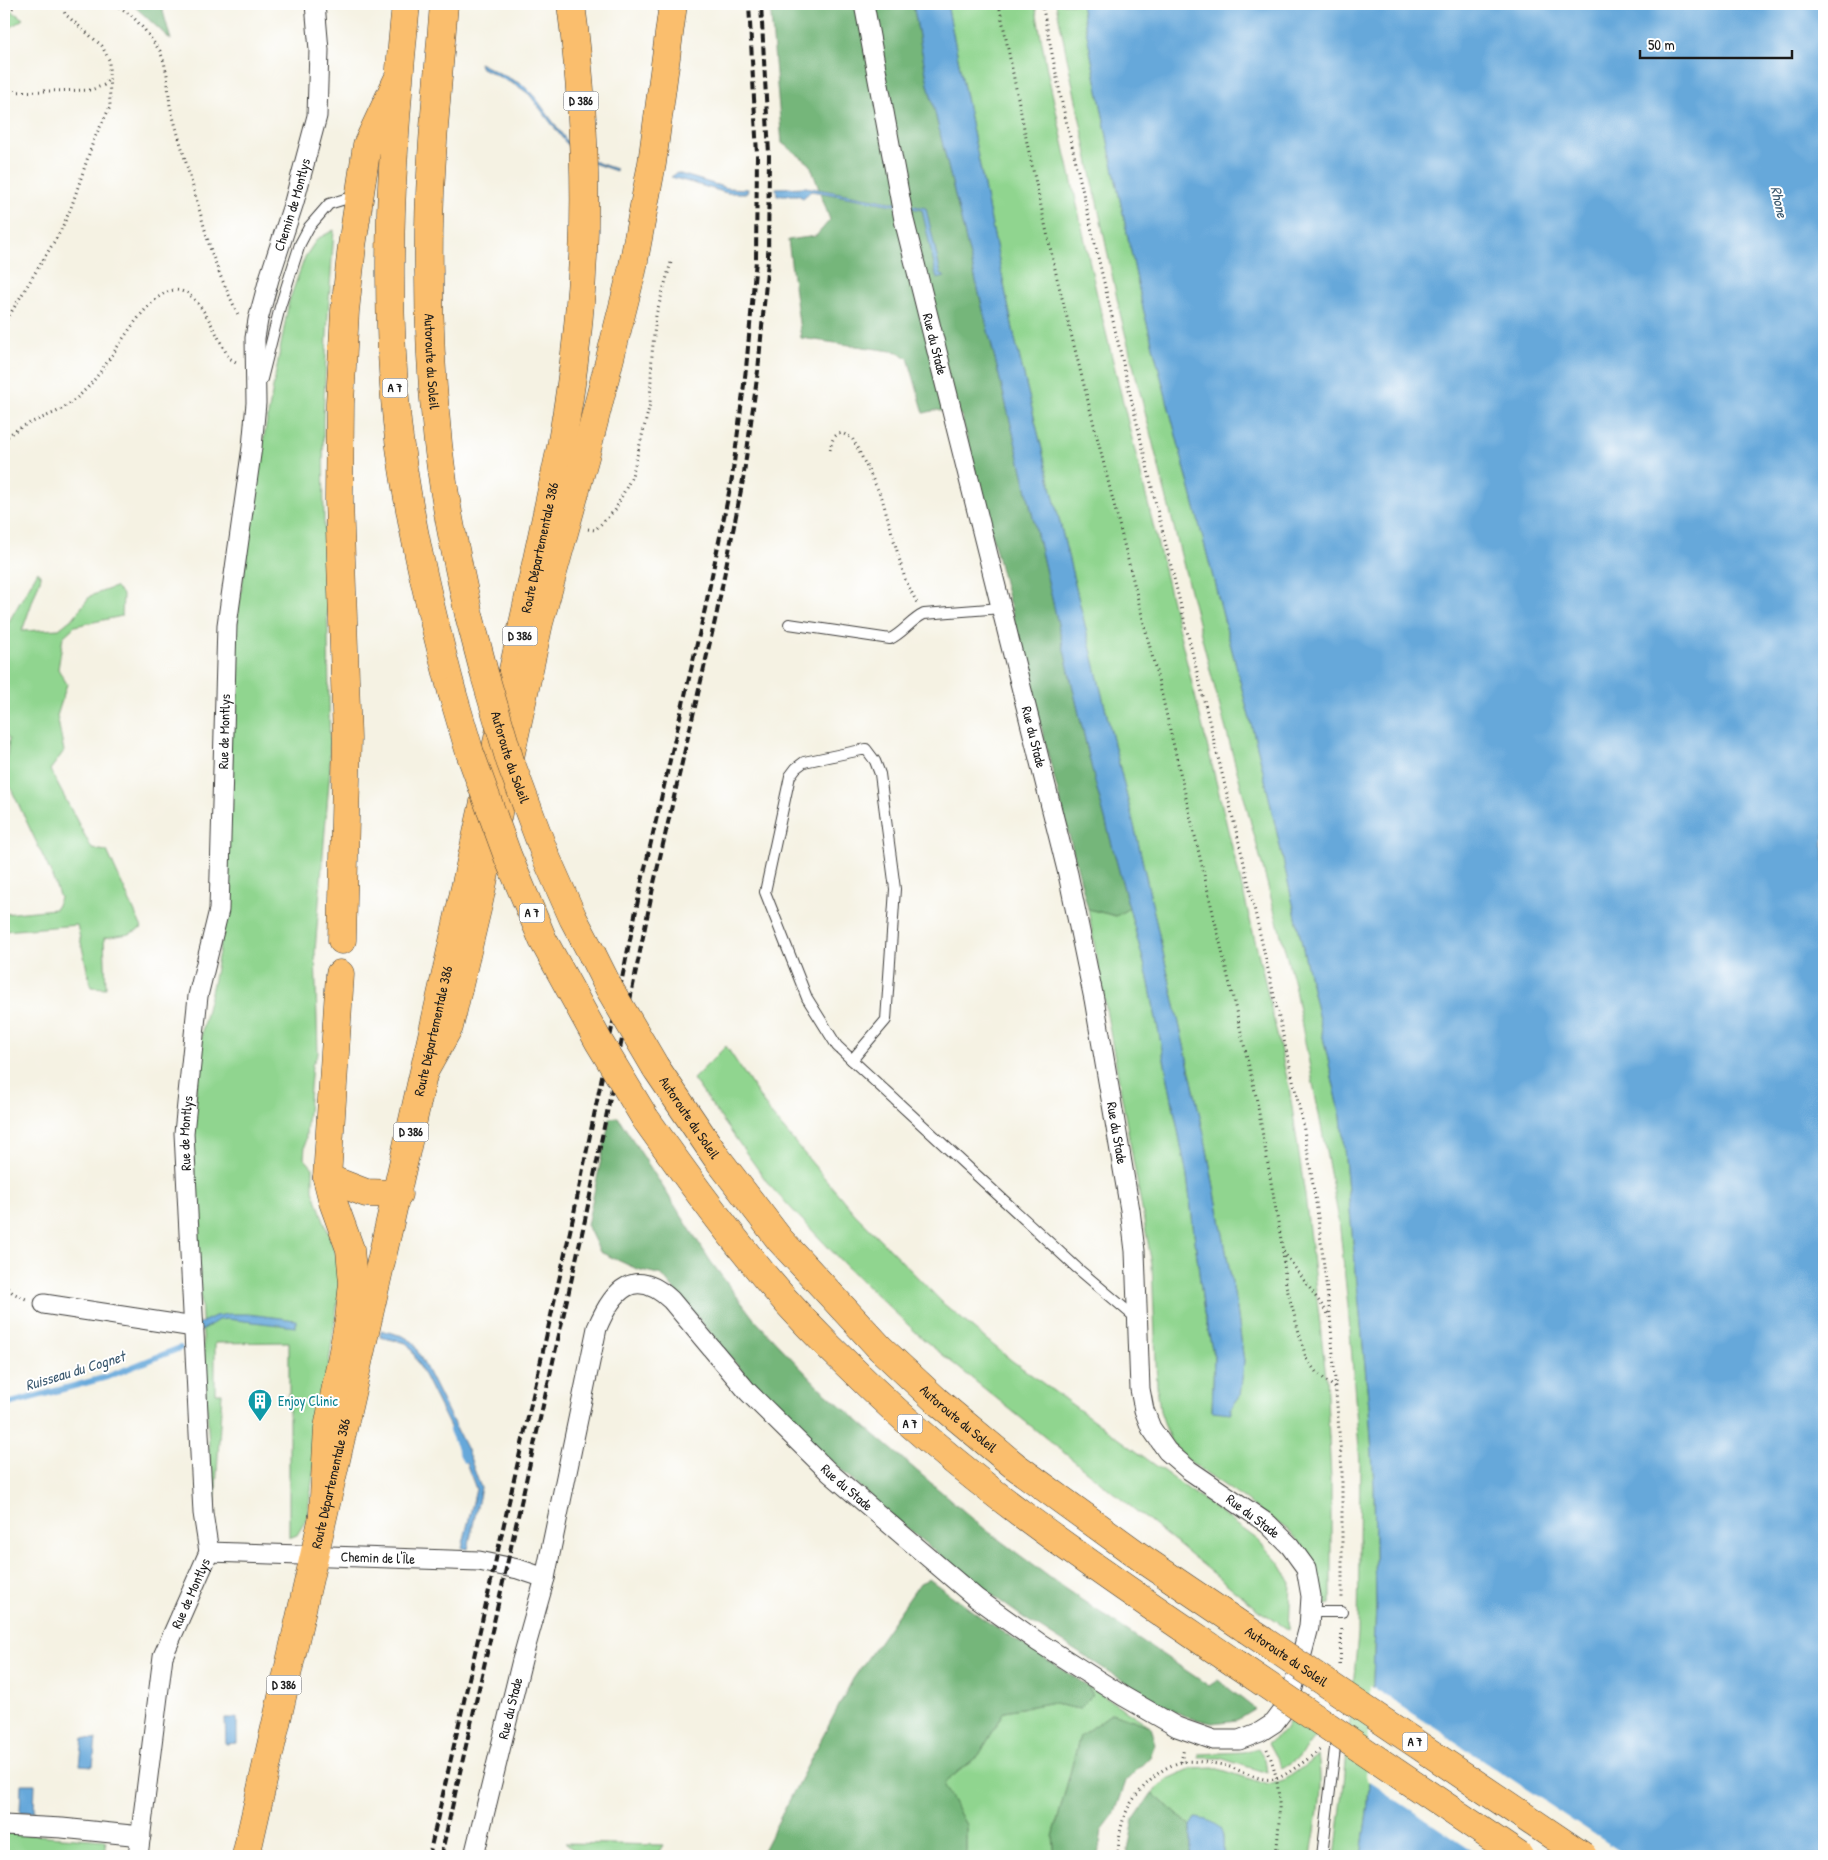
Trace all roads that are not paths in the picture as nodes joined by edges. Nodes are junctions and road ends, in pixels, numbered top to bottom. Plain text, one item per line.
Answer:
1 (315, 4) edge
2 (406, 4) edge
3 (444, 4) edge
4 (571, 4) edge
5 (673, 4) edge
6 (864, 4) edge
7 (398, 79) junction
8 (360, 199) junction
9 (256, 404) junction
10 (1002, 608) junction
11 (789, 624) dead end
12 (342, 940) dead end
13 (340, 974) dead end
14 (852, 1060) junction
15 (425, 1070) junction
16 (327, 1178) junction
17 (398, 1194) junction
18 (44, 1304) road end
19 (1138, 1320) junction
20 (194, 1326) junction
21 (323, 1514) junction
22 (209, 1552) junction
23 (314, 1556) junction
24 (545, 1578) junction
25 (1310, 1612) junction
26 (1342, 1612) road end
27 (1336, 1740) road end
28 (4, 1825) edge
29 (141, 1836) junction
30 (138, 1856) edge
31 (246, 1856) edge
32 (474, 1856) edge
33 (1322, 1856) edge
34 (1519, 1856) edge
35 (1583, 1856) edge

1 - 9 street, Chemin de Montlys
2 - 7 main road, A 7
3 - 35 main road, Autoroute du Soleil / A 7, bridge
4 - 15 main road, Route Départementale 386 / D 386
5 - 15 main road
6 - 10 street, Rue du Stade
7 - 8 main road
7 - 34 main road, A 7, bridge
8 - 9 lane
8 - 12 main road
9 - 20 street, Rue de Montlys
10 - 11 lane
10 - 19 street, Rue du Stade
13 - 16 main road
14 - 14 lane
14 - 19 lane
15 - 17 main road, Route Départementale 386 / D 386
16 - 17 main road
16 - 21 main road
17 - 21 main road, Route Départementale 386 / D 386
18 - 20 street
19 - 25 street, Rue du Stade
20 - 22 street, Rue de Montlys
21 - 23 main road, Route Départementale 386 / D 386
22 - 23 street, Chemin de l'Île
22 - 29 street, Rue de Montlys
23 - 24 street, Chemin de l'Île
23 - 31 main road, Route Départementale 386 / D 386
24 - 25 street, Rue du Stade
24 - 32 street, Rue du Stade
25 - 26 lane
27 - 33 lane
28 - 29 street
29 - 30 street, Rue de Montlys

